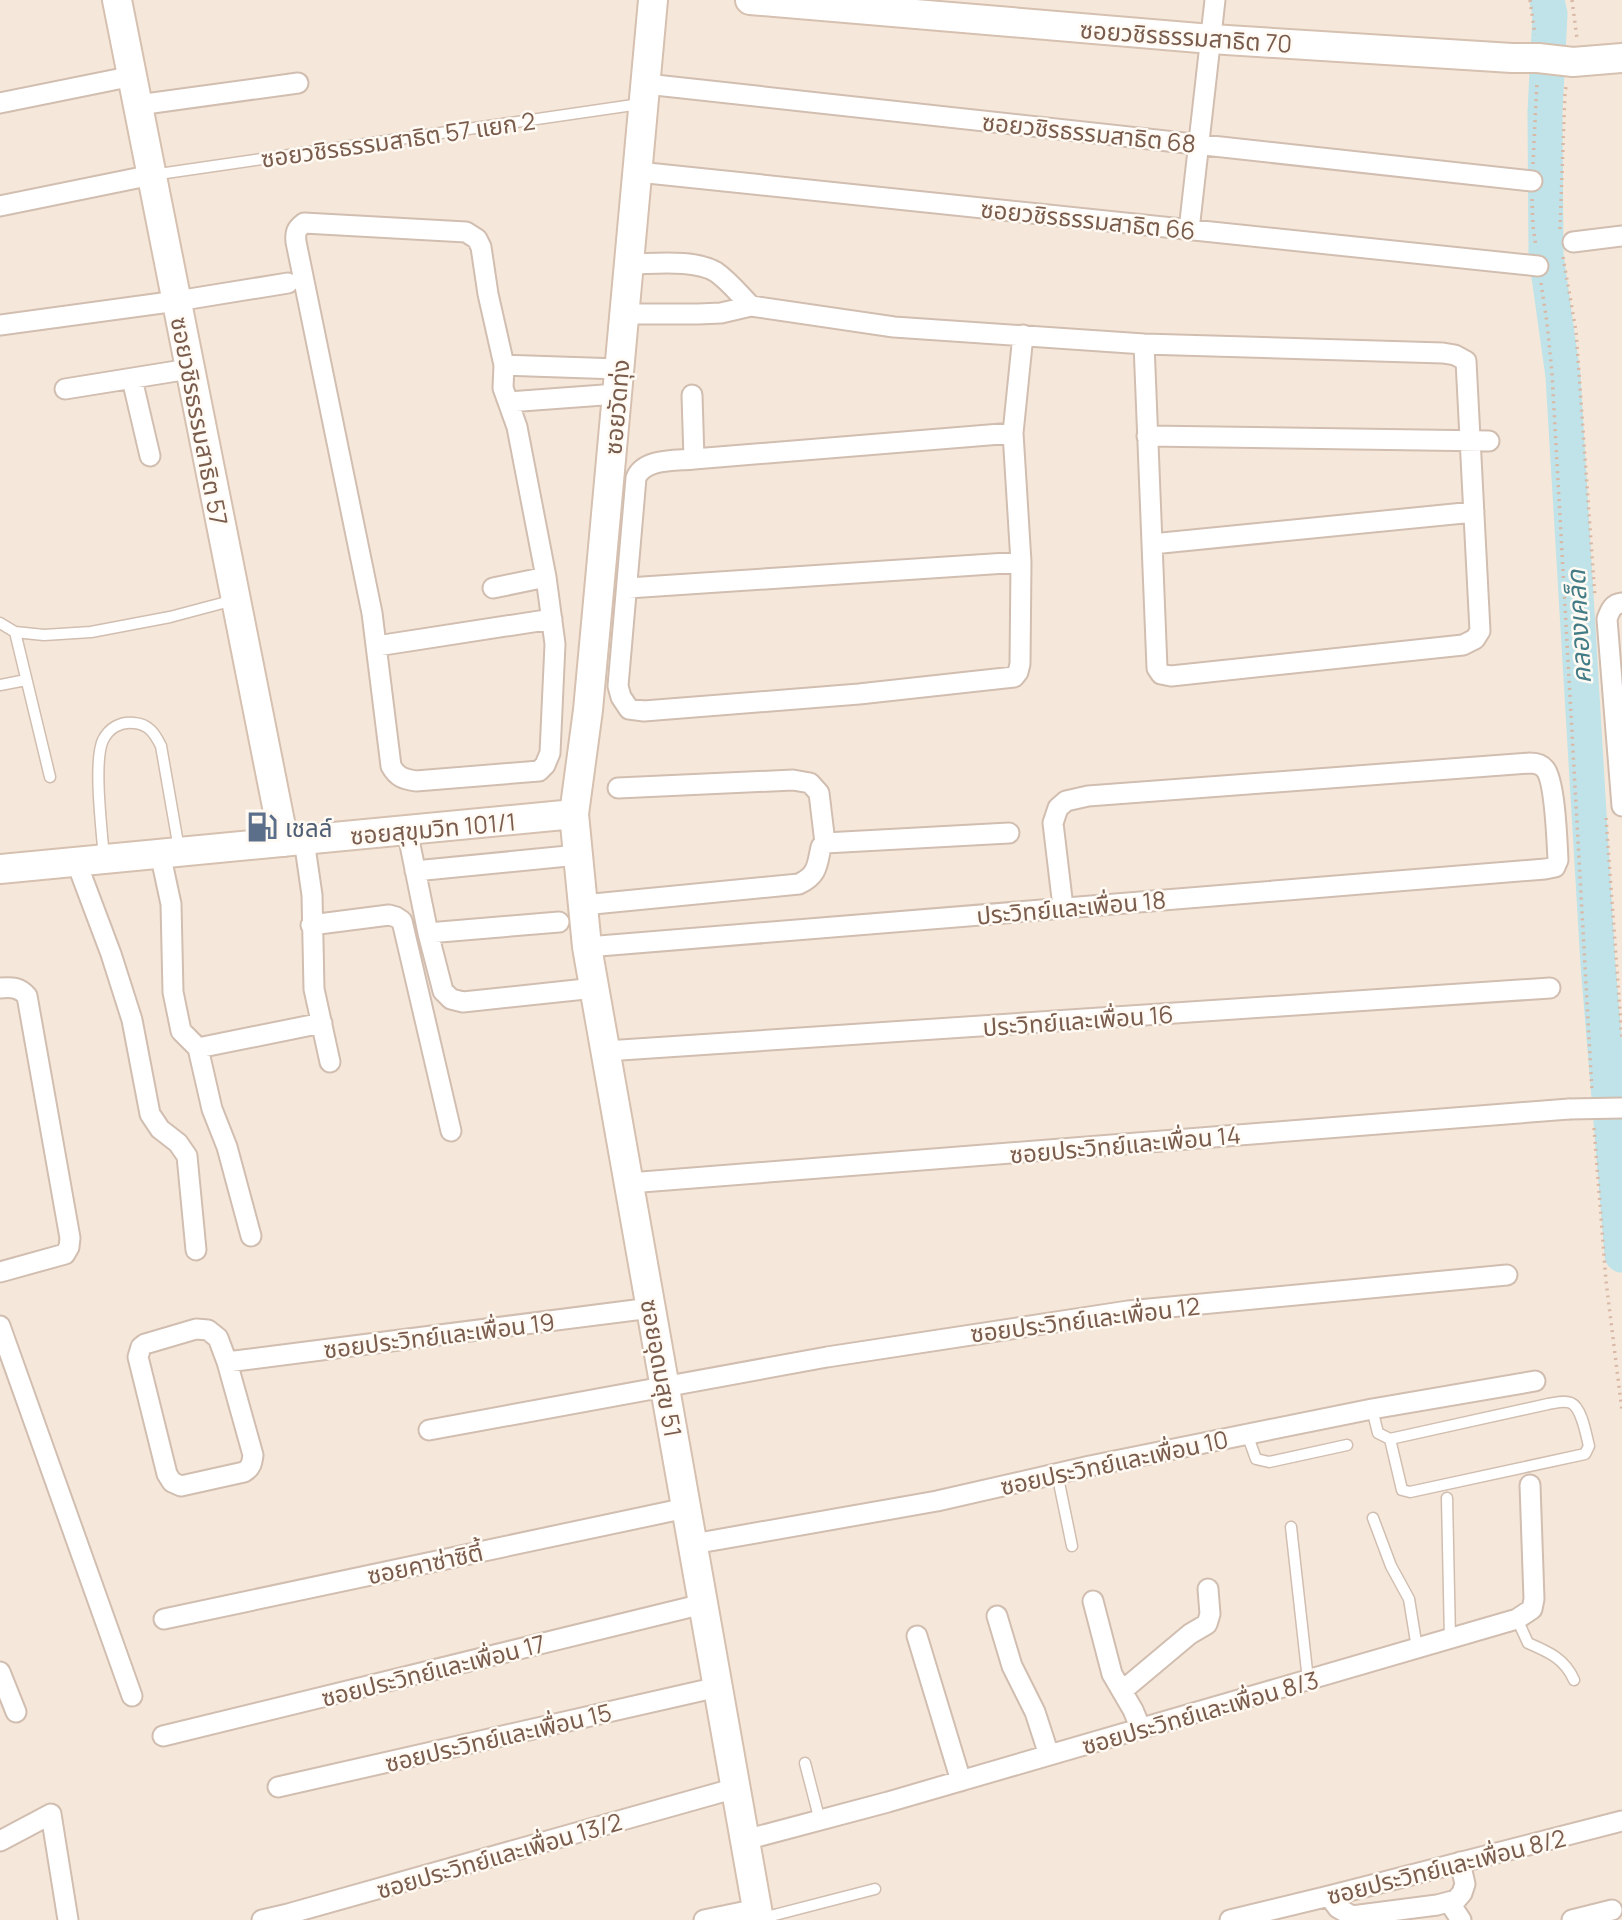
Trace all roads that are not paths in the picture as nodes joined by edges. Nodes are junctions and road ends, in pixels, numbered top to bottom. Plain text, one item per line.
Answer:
1 (117, 0) edge
2 (653, 0) edge
3 (750, 0) edge
4 (1215, 0) edge
5 (1211, 39) junction
6 (1622, 58) edge
7 (133, 76) junction
8 (298, 83) dead end
9 (645, 93) junction
10 (0, 103) edge
11 (138, 105) junction
12 (1199, 144) junction
13 (638, 172) junction
14 (152, 175) junction
15 (1532, 181) road end
16 (0, 206) edge
17 (1189, 230) junction
18 (1622, 236) edge
19 (1565, 241) road end
20 (629, 264) junction
21 (1538, 266) road end
22 (288, 283) dead end
23 (177, 301) junction
24 (751, 306) junction
25 (625, 314) junction
26 (0, 325) edge
27 (1023, 335) junction
28 (1144, 344) junction
29 (504, 365) junction
30 (189, 369) junction
31 (132, 379) junction
32 (618, 382) junction
33 (65, 389) dead end
34 (692, 395) dead end
35 (508, 402) junction
36 (1013, 433) junction
37 (1147, 436) junction
38 (1479, 441) junction
39 (150, 456) dead end
40 (694, 459) junction
41 (1474, 512) junction
42 (1152, 544) junction
43 (1021, 562) junction
44 (546, 577) junction
45 (493, 588) dead end
46 (628, 588) junction
47 (236, 600) junction
48 (1622, 603) edge
49 (552, 619) junction
50 (0, 623) edge
51 (15, 632) junction
52 (377, 646) junction
53 (26, 680) junction
54 (0, 685) edge
55 (50, 777) dead end
56 (618, 788) dead end
57 (1614, 807) edge
58 (574, 814) junction
59 (407, 830) junction
60 (1009, 833) dead end
61 (294, 841) junction
62 (825, 844) junction
63 (170, 852) junction
64 (578, 855) junction
65 (104, 859) junction
66 (76, 862) junction
67 (0, 869) edge
68 (415, 871) junction
69 (583, 905) junction
70 (1063, 908) junction
71 (559, 922) dead end
72 (312, 925) junction
73 (428, 933) junction
74 (587, 947) junction
75 (0, 988) edge
76 (595, 988) junction
77 (1550, 988) dead end
78 (322, 1023) junction
79 (198, 1048) junction
80 (606, 1051) junction
81 (330, 1062) dead end
82 (1622, 1108) edge
83 (451, 1131) dead end
84 (629, 1183) junction
85 (251, 1236) dead end
86 (196, 1250) dead end
87 (0, 1272) edge
88 (1507, 1275) dead end
89 (651, 1308) junction
90 (0, 1326) edge
91 (227, 1362) junction
92 (1535, 1381) dead end
93 (665, 1388) junction
94 (1372, 1409) junction
95 (429, 1430) dead end
96 (1247, 1434) junction
97 (1390, 1439) junction
98 (1348, 1445) dead end
99 (1057, 1473) junction
100 (1530, 1485) dead end
101 (1447, 1498) dead end
102 (686, 1508) junction
103 (1373, 1518) dead end
104 (1291, 1527) dead end
105 (693, 1544) junction
106 (1072, 1546) dead end
107 (1208, 1589) dead end
108 (1093, 1601) dead end
109 (703, 1604) junction
110 (997, 1616) dead end
111 (164, 1619) dead end
112 (1517, 1619) junction
113 (917, 1636) dead end
114 (1451, 1639) junction
115 (1417, 1648) junction
116 (0, 1672) edge
117 (1308, 1680) junction
118 (1574, 1680) dead end
119 (718, 1687) junction
120 (1122, 1691) junction
121 (132, 1696) dead end
122 (16, 1712) dead end
123 (1141, 1729) junction
124 (163, 1736) dead end
125 (1049, 1755) junction
126 (804, 1763) dead end
127 (961, 1781) junction
128 (278, 1787) dead end
129 (736, 1788) junction
130 (820, 1821) junction
131 (1622, 1821) edge
132 (745, 1840) junction
133 (0, 1841) edge
134 (1460, 1862) junction
135 (875, 1889) dead end
136 (1329, 1896) junction
137 (1449, 1902) junction
138 (1612, 1910) dead end
139 (758, 1916) edge
140 (68, 1920) edge
141 (262, 1920) edge
142 (704, 1920) edge
143 (1230, 1920) edge
144 (1461, 1920) edge
145 (1573, 1920) edge

1 - 7 street, ซอยวชิรธรรมสาธิต 57
2 - 9 street, ซอยวัดทุ่ง
3 - 5 street, ซอยวชิรธรรมสาธิต 70
4 - 5 street
5 - 6 street, ซอยวชิรธรรมสาธิต 70
5 - 12 street
7 - 10 street
7 - 11 street, ซอยวชิรธรรมสาธิต 57
8 - 11 street
9 - 12 street, ซอยวชิรธรรมสาธิต 68
9 - 13 street, ซอยวัดทุ่ง
9 - 14 lane, ซอยวชิรธรรมสาธิต 57 แยก 2
11 - 14 street, ซอยวชิรธรรมสาธิต 57
12 - 15 street, ซอยวชิรธรรมสาธิต 68
12 - 17 street
13 - 17 street, ซอยวชิรธรรมสาธิต 66
13 - 20 street, ซอยวัดทุ่ง
14 - 16 street
14 - 23 street, ซอยวชิรธรรมสาธิต 57
17 - 21 street, ซอยวชิรธรรมสาธิต 66
18 - 19 street
20 - 24 street
20 - 25 street, ซอยวัดทุ่ง
22 - 23 street
23 - 26 street
23 - 30 street, ซอยวชิรธรรมสาธิต 57
24 - 25 street
24 - 27 street
25 - 32 street, ซอยวัดทุ่ง
27 - 28 street
27 - 36 street
28 - 37 street
28 - 38 street
29 - 32 street
29 - 35 street
29 - 52 street
30 - 31 street
30 - 47 street, ซอยวชิรธรรมสาธิต 57
31 - 33 street
31 - 39 street
32 - 35 street
32 - 58 street, ซอยวัดทุ่ง
34 - 40 street
35 - 44 street
36 - 40 street
36 - 43 street
37 - 38 street
37 - 42 street
38 - 41 street
40 - 46 street
41 - 42 street
41 - 42 street
43 - 46 street
43 - 46 street
44 - 45 street
44 - 49 street
47 - 51 lane
47 - 61 street, ซอยวชิรธรรมสาธิต 57
48 - 57 street
49 - 52 street
49 - 52 street
50 - 51 lane
51 - 53 lane
53 - 54 lane
53 - 55 lane
56 - 62 street
58 - 59 street, ซอยสุขุมวิท 101/1
58 - 64 street, ซอยอุดมสุข 51
59 - 61 street, ซอยสุขุมวิท 101/1
59 - 68 street
60 - 62 street
61 - 63 street, ซอยสุขุมวิท 101/1
61 - 72 street
62 - 69 street
63 - 65 street, ซอยสุขุมวิท 101/1
63 - 65 lane
63 - 79 street
64 - 68 street
64 - 69 street, ซอยอุดมสุข 51
65 - 66 street, ซอยสุขุมวิท 101/1
66 - 67 street, ซอยสุขุมวิท 101/1
66 - 86 street
68 - 73 street
69 - 74 street, ซอยอุดมสุข 51
70 - 70 street, ประวิทย์และเพื่อน 18
70 - 74 street, ประวิทย์และเพื่อน 18
71 - 73 street
72 - 78 street
72 - 83 street
73 - 76 street
74 - 76 street, ซอยอุดมสุข 51
75 - 87 street
76 - 80 street, ซอยอุดมสุข 51
77 - 80 street, ประวิทย์และเพื่อน 16
78 - 79 street
78 - 81 street
79 - 85 street
80 - 84 street, ซอยอุดมสุข 51
82 - 84 street, ซอยประวิทย์และเพื่อน 14, bridge
84 - 89 street, ซอยอุดมสุข 51
88 - 93 street, ซอยประวิทย์และเพื่อน 12
89 - 91 street, ซอยประวิทย์และเพื่อน 19
89 - 93 street, ซอยอุดมสุข 51
90 - 121 street
91 - 91 street
92 - 94 street, ซอยประวิทย์และเพื่อน 10
93 - 95 street, ซอยประวิทย์และเพื่อน 12
93 - 102 street, ซอยอุดมสุข 51
94 - 96 street, ซอยประวิทย์และเพื่อน 10
94 - 97 lane
96 - 98 lane
96 - 99 street, ซอยประวิทย์และเพื่อน 10
97 - 97 lane
99 - 105 street, ซอยประวิทย์และเพื่อน 10
99 - 106 lane
100 - 112 street
101 - 114 lane
102 - 105 street, ซอยอุดมสุข 51
102 - 111 street, ซอยคาซ่าซิตี้
103 - 115 lane
104 - 117 lane
105 - 109 street, ซอยอุดมสุข 51
107 - 120 street
108 - 120 street
109 - 119 street, ซอยอุดมสุข 51
109 - 124 street, ซอยประวิทย์และเพื่อน 17
110 - 125 street
112 - 114 street, ซอยประวิทย์และเพื่อน 8/3
112 - 118 lane
113 - 127 street
114 - 115 street, ซอยประวิทย์และเพื่อน 8/3
115 - 117 street, ซอยประวิทย์และเพื่อน 8/3
116 - 122 street
117 - 123 street, ซอยประวิทย์และเพื่อน 8/3
119 - 128 street, ซอยประวิทย์และเพื่อน 15
119 - 129 street, ซอยอุดมสุข 51
120 - 123 street
123 - 125 street, ซอยประวิทย์และเพื่อน 8/3
125 - 127 street, ซอยประวิทย์และเพื่อน 8/3
126 - 130 lane
127 - 130 street, ซอยประวิทย์และเพื่อน 8/3
129 - 132 street, ซอยอุดมสุข 51
129 - 141 street, ซอยประวิทย์และเพื่อน 13/2
130 - 132 street, ซอยประวิทย์และเพื่อน 8/3
131 - 134 street, ซอยประวิทย์และเพื่อน 8/2
132 - 139 street, ซอยอุดมสุข 51
133 - 140 street
134 - 136 street, ซอยประวิทย์และเพื่อน 8/2
134 - 137 street
135 - 139 lane
136 - 137 street
136 - 143 street, ซอยประวิทย์และเพื่อน 8/2
137 - 144 street
138 - 145 street
139 - 142 street

